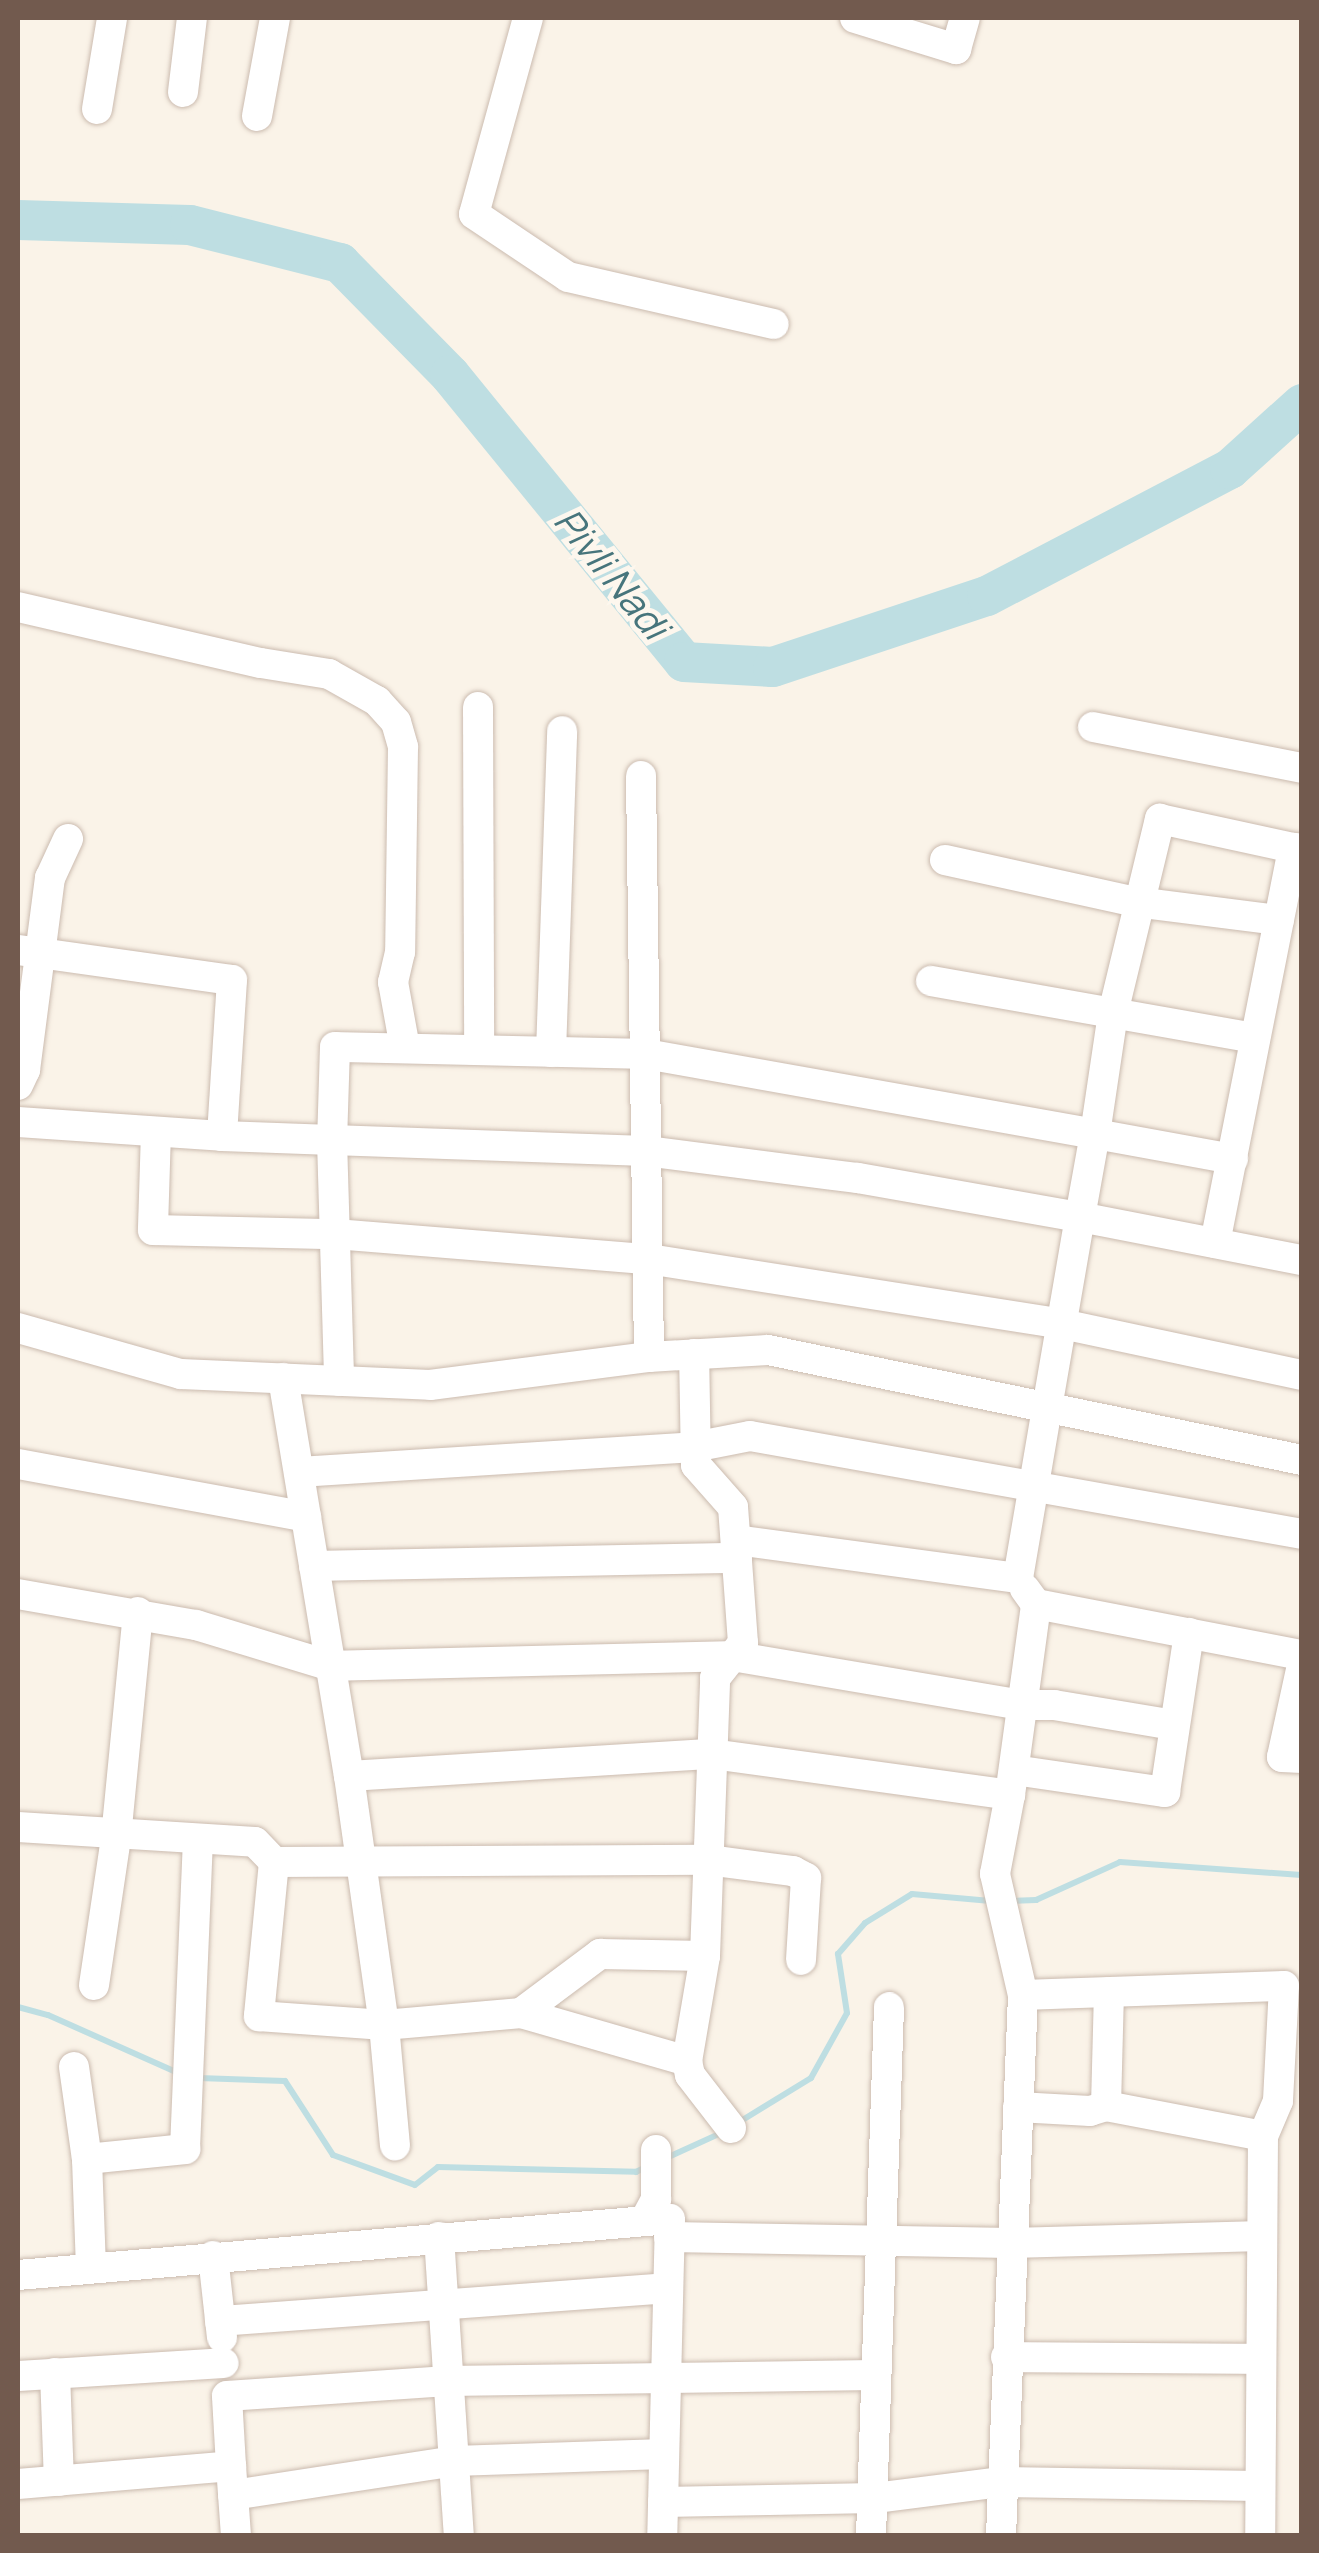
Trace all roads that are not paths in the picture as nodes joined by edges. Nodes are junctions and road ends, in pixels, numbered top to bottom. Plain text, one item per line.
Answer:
1 (112, 18) edge
2 (192, 18) edge
3 (275, 18) edge
4 (528, 18) edge
5 (965, 18) edge
6 (875, 20) edge
7 (184, 92) dead end
8 (96, 108) dead end
9 (257, 116) dead end
10 (774, 324) dead end
11 (18, 607) edge
12 (478, 707) dead end
13 (1093, 727) dead end
14 (562, 731) dead end
15 (1302, 768) edge
16 (641, 776) dead end
17 (68, 839) dead end
18 (1297, 849) edge
19 (945, 860) dead end
20 (1136, 902) junction
21 (1279, 920) junction
22 (27, 951) edge
23 (931, 981) dead end
24 (1113, 1013) junction
25 (23, 1026) edge
26 (1256, 1038) junction
27 (406, 1048) junction
28 (479, 1050) junction
29 (550, 1052) junction
30 (645, 1054) junction
31 (18, 1084) edge
32 (18, 1122) edge
33 (156, 1132) junction
34 (1095, 1134) junction
35 (222, 1136) junction
36 (332, 1140) junction
37 (646, 1151) junction
38 (1233, 1159) junction
39 (1080, 1218) junction
40 (335, 1234) junction
41 (1216, 1243) junction
42 (648, 1259) junction
43 (1302, 1260) edge
44 (1062, 1324) junction
45 (18, 1328) edge
46 (694, 1354) junction
47 (649, 1356) junction
48 (1302, 1375) edge
49 (283, 1378) junction
50 (338, 1381) junction
51 (1047, 1408) junction
52 (694, 1447) junction
53 (1302, 1460) edge
54 (18, 1464) edge
55 (299, 1472) junction
56 (1034, 1485) junction
57 (306, 1517) junction
58 (1302, 1534) edge
59 (736, 1549) junction
60 (314, 1566) junction
61 (1018, 1578) junction
62 (18, 1594) edge
63 (1036, 1604) junction
64 (138, 1612) junction
65 (1189, 1633) junction
66 (1302, 1655) edge
67 (732, 1656) junction
68 (1302, 1665) edge
69 (331, 1666) junction
70 (1021, 1705) junction
71 (1174, 1726) junction
72 (712, 1754) junction
73 (1302, 1758) edge
74 (349, 1776) junction
75 (1012, 1782) junction
76 (18, 1827) edge
77 (116, 1836) junction
78 (198, 1840) junction
79 (708, 1860) junction
80 (274, 1862) junction
81 (360, 1862) junction
82 (704, 1956) junction
83 (800, 1960) dead end
84 (94, 1986) dead end
85 (1110, 1992) junction
86 (1022, 1995) junction
87 (889, 2007) dead end
88 (520, 2013) junction
89 (384, 2025) junction
90 (687, 2061) junction
91 (74, 2067) dead end
92 (1106, 2106) junction
93 (1018, 2108) junction
94 (731, 2128) dead end
95 (1263, 2136) junction
96 (395, 2145) dead end
97 (656, 2150) dead end
98 (87, 2159) junction
99 (657, 2229) junction
100 (439, 2236) junction
101 (1262, 2236) junction
102 (880, 2241) junction
103 (1012, 2244) junction
104 (213, 2256) junction
105 (91, 2268) junction
106 (18, 2275) edge
107 (668, 2288) junction
108 (442, 2305) junction
109 (220, 2321) junction
110 (1006, 2357) junction
111 (1261, 2358) junction
112 (224, 2362) junction
113 (55, 2373) junction
114 (874, 2375) junction
115 (18, 2376) edge
116 (666, 2380) junction
117 (447, 2381) junction
118 (228, 2396) junction
119 (664, 2454) junction
120 (454, 2461) junction
121 (232, 2480) junction
122 (59, 2481) junction
123 (1002, 2482) junction
124 (18, 2484) edge
125 (1260, 2486) junction
126 (874, 2498) junction
127 (663, 2502) junction
128 (236, 2536) edge
129 (459, 2536) edge
130 (662, 2536) edge
131 (871, 2536) edge
132 (1002, 2536) edge
133 (1260, 2536) edge

1 - 8 street
2 - 7 street
3 - 9 street
4 - 10 street
5 - 6 street
11 - 27 street
12 - 28 street
13 - 15 street
14 - 29 street
16 - 30 street
17 - 22 street
18 - 20 street
18 - 21 street
19 - 20 street
20 - 21 street
20 - 24 street
21 - 26 street
22 - 25 street
22 - 35 street
23 - 24 street
24 - 26 street
24 - 34 street
25 - 31 street
26 - 38 street
27 - 28 street
27 - 36 street
28 - 29 street
29 - 30 street
30 - 34 street
30 - 37 street
32 - 33 street
33 - 35 street
33 - 40 street
34 - 38 street
34 - 39 street
35 - 36 street
36 - 37 street
36 - 40 street
37 - 39 street
37 - 42 street
38 - 41 street
39 - 41 street
39 - 44 street
40 - 42 street
40 - 50 street
41 - 43 street
42 - 44 street
42 - 47 street
44 - 48 street
44 - 51 street
45 - 49 street
46 - 47 street
46 - 51 street
46 - 52 street
47 - 50 street
49 - 50 street
49 - 55 street
51 - 53 street
51 - 56 street
52 - 55 street
52 - 56 street
52 - 59 street
54 - 57 street
55 - 57 street
56 - 58 street
56 - 61 street
57 - 60 street
59 - 60 street
59 - 61 street
59 - 67 street
60 - 69 street
61 - 63 street
62 - 64 street
63 - 65 street
63 - 70 street
64 - 69 street
64 - 77 street
65 - 66 street
65 - 71 street
67 - 69 street
67 - 70 street
67 - 72 street
68 - 73 street
69 - 74 street
70 - 71 street
70 - 75 street
71 - 75 street
72 - 74 street
72 - 75 street
72 - 79 street
74 - 81 street
75 - 86 street
76 - 77 street
77 - 78 street
77 - 84 street
78 - 80 street
78 - 98 street
79 - 81 street
79 - 82 street
79 - 83 street
80 - 81 street
80 - 89 street
81 - 89 street
82 - 88 street
82 - 90 street
85 - 86 street
85 - 92 street
85 - 95 street
86 - 93 street
87 - 102 street
88 - 89 street
88 - 90 street
89 - 96 street
90 - 94 street
91 - 98 street
92 - 93 street
92 - 95 street
93 - 103 street
95 - 101 street
97 - 99 street
98 - 105 street
99 - 100 street
99 - 102 street
99 - 107 street
100 - 104 street
100 - 108 street
101 - 103 street
101 - 111 street
102 - 103 street
102 - 114 street
103 - 110 street
104 - 105 street
104 - 109 street
105 - 106 street
107 - 108 street
107 - 116 street
108 - 109 street
108 - 117 street
109 - 112 street
110 - 111 street
110 - 123 street
111 - 125 street
112 - 113 street
112 - 118 street
113 - 115 street
113 - 122 street
114 - 116 street
114 - 126 street
116 - 117 street
116 - 119 street
117 - 118 street
117 - 120 street
118 - 121 street
119 - 120 street
119 - 127 street
120 - 121 street
120 - 129 street
121 - 122 street
121 - 128 street
122 - 124 street
123 - 125 street
123 - 126 street
123 - 132 street
125 - 133 street
126 - 127 street
126 - 131 street
127 - 130 street

